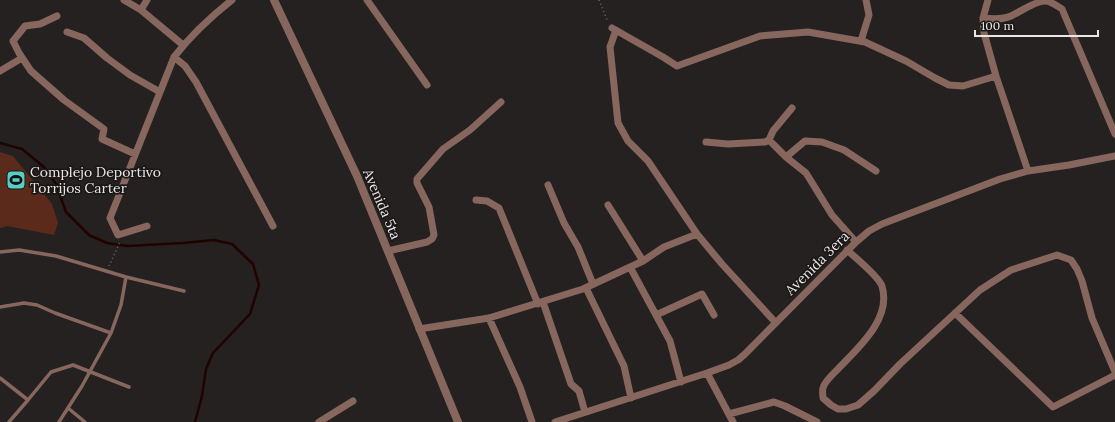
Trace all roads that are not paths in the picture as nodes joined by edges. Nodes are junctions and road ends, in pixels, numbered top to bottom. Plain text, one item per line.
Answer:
1 (124, 0) edge
2 (147, 0) edge
3 (232, 0) edge
4 (274, 0) edge
5 (367, 0) edge
6 (866, 0) edge
7 (988, 0) edge
8 (141, 10) junction
9 (57, 16) dead end
10 (983, 18) junction
11 (68, 32) dead end
12 (861, 41) junction
13 (183, 45) junction
14 (174, 57) junction
15 (22, 58) junction
16 (0, 71) edge
17 (996, 76) junction
18 (427, 85) dead end
19 (160, 92) junction
20 (501, 102) dead end
21 (792, 108) dead end
22 (1115, 134) edge
23 (769, 140) junction
24 (706, 142) dead end
25 (135, 154) junction
26 (1115, 156) edge
27 (786, 157) junction
28 (876, 171) dead end
29 (1028, 171) junction
30 (548, 185) dead end
31 (476, 200) dead end
32 (608, 205) dead end
33 (147, 226) dead end
34 (273, 226) dead end
35 (697, 234) junction
36 (856, 242) junction
37 (847, 250) junction
38 (388, 251) junction
39 (0, 252) edge
40 (643, 261) junction
41 (630, 267) junction
42 (126, 277) junction
43 (589, 286) junction
44 (184, 291) dead end
45 (540, 303) junction
46 (0, 307) edge
47 (955, 313) junction
48 (656, 315) junction
49 (714, 315) dead end
50 (489, 318) junction
51 (776, 323) junction
52 (419, 329) junction
53 (111, 333) junction
54 (90, 372) junction
55 (1115, 372) edge
56 (707, 373) junction
57 (1115, 375) edge
58 (0, 378) edge
59 (681, 382) junction
60 (129, 387) dead end
61 (631, 398) junction
62 (28, 400) junction
63 (353, 401) dead end
64 (68, 408) junction
65 (585, 412) junction
66 (729, 414) junction
67 (9, 422) edge
68 (59, 422) edge
69 (85, 422) edge
70 (319, 422) edge
71 (458, 422) edge
72 (532, 422) edge
73 (555, 422) edge
74 (733, 422) edge
75 (817, 422) edge

1 - 8 street
2 - 8 street
3 - 13 street
4 - 38 street, Avenida 5ta
5 - 18 street
6 - 12 street
7 - 10 street
8 - 13 street
9 - 15 street
10 - 17 street
10 - 22 street
11 - 19 street
12 - 17 street
12 - 35 street
13 - 14 street
14 - 19 street
14 - 34 street
15 - 16 street
15 - 25 street
17 - 29 street
19 - 25 street
20 - 38 street
21 - 23 street
23 - 24 street
23 - 27 street
25 - 33 street
26 - 29 street, Avenida 3era
27 - 28 street
27 - 36 street
29 - 36 street, Avenida 3era
30 - 43 street
31 - 45 street
32 - 40 street
35 - 40 street
35 - 51 street
36 - 37 street, Avenida 3era
37 - 47 street
37 - 51 street, Avenida 3era
38 - 52 street, Avenida 5ta
39 - 42 lane
40 - 41 street
41 - 43 street
41 - 48 street
42 - 44 lane
42 - 53 lane
43 - 45 street
43 - 61 street
45 - 50 street
45 - 65 street
46 - 53 lane
47 - 55 street
47 - 57 street
48 - 49 street
48 - 59 street
50 - 52 street
50 - 72 street
51 - 56 street, Avenida 3era
52 - 71 street, Avenida 5ta
53 - 54 lane
54 - 60 lane
54 - 62 lane
54 - 64 lane
56 - 59 street, Avenida 3era
56 - 66 street
58 - 62 lane
59 - 61 street, Avenida 3era
61 - 65 street, Avenida 3era
62 - 67 lane
63 - 70 street
64 - 68 lane
64 - 69 lane
65 - 73 street, Avenida 3era
66 - 74 street
66 - 75 street

